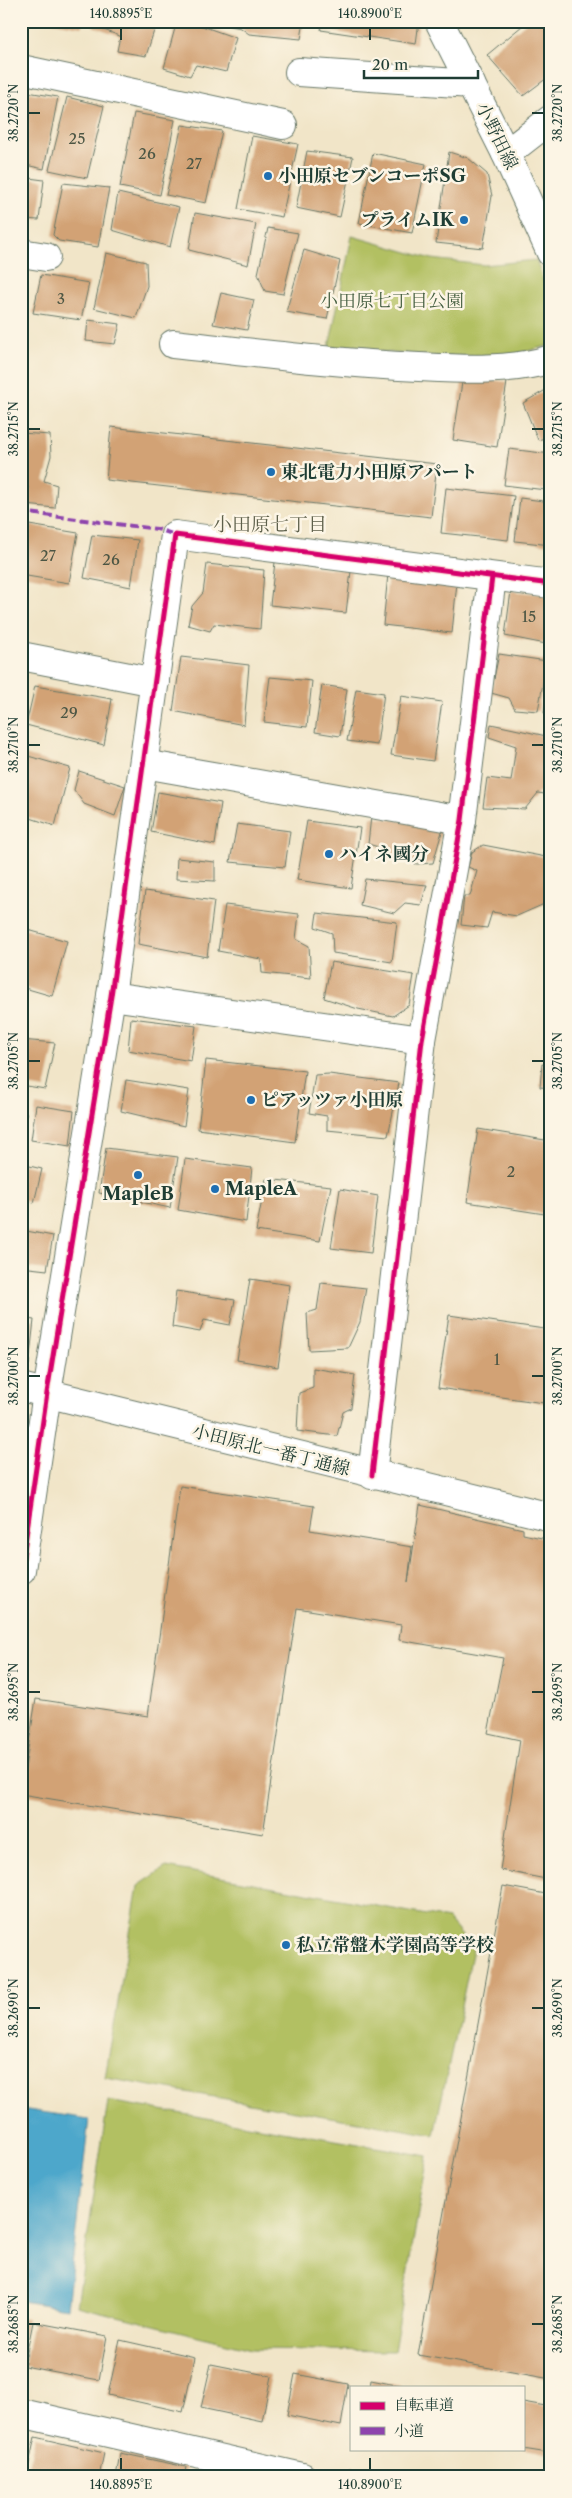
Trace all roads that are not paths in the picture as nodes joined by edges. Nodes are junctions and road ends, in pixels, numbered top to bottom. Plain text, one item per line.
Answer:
1 (439, 21) edge
2 (21, 68) edge
3 (299, 72) dead end
4 (471, 84) junction
5 (551, 119) edge
6 (283, 125) dead end
7 (506, 154) junction
8 (551, 253) edge
9 (173, 344) dead end
10 (551, 359) edge
11 (492, 577) junction
12 (551, 584) edge
13 (21, 656) edge
14 (155, 682) junction
15 (144, 764) junction
16 (462, 820) junction
17 (111, 996) junction
18 (422, 1040) junction
19 (34, 1390) edge
20 (372, 1475) junction
21 (551, 1518) edge
22 (21, 1570) edge
23 (21, 2412) edge
24 (302, 2477) edge

1 - 4 street, 小野田線
2 - 6 street
3 - 4 street
4 - 7 street, 小野田線
5 - 7 street
7 - 8 street, 小野田線
9 - 10 street
11 - 12 street
11 - 14 street
11 - 16 street
13 - 14 street
14 - 15 street
15 - 16 street
15 - 17 street
16 - 18 street
17 - 18 street
17 - 19 street
18 - 20 street
19 - 20 street, 小田原北一番丁通線
19 - 22 street
20 - 21 street, 小田原北一番丁通線
23 - 24 street

